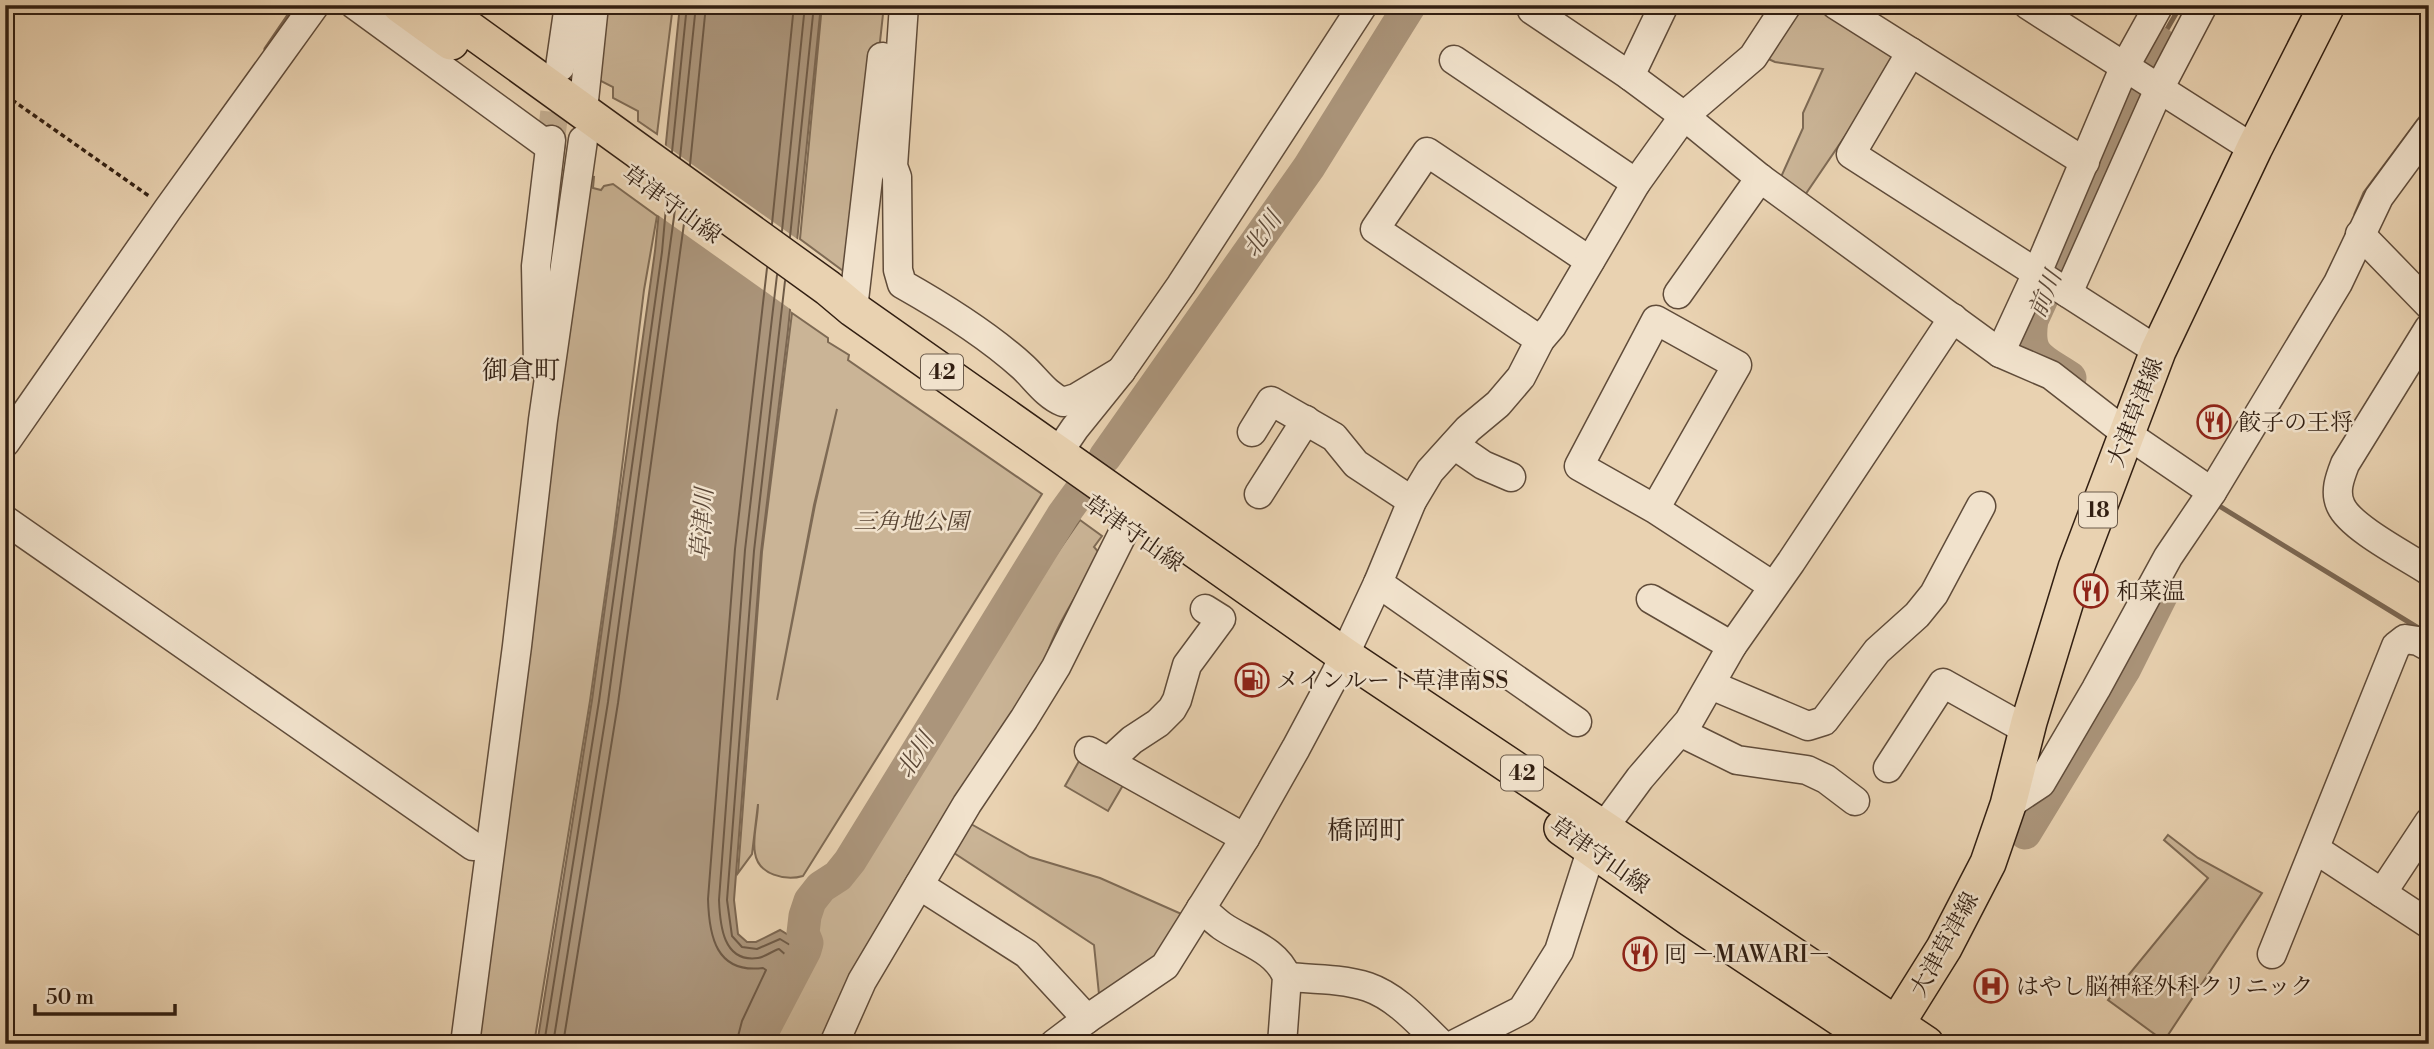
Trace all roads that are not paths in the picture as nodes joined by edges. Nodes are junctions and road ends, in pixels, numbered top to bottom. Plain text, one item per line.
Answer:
1 (314, 5) edge
2 (335, 5) edge
3 (355, 5) edge
4 (400, 5) edge
5 (436, 5) edge
6 (569, 5) edge
7 (584, 5) edge
8 (594, 5) edge
9 (888, 5) edge
10 (904, 5) edge
11 (1363, 5) edge
12 (1536, 5) edge
13 (1664, 5) edge
14 (1787, 5) edge
15 (1836, 5) edge
16 (2028, 5) edge
17 (2159, 5) edge
18 (2203, 5) edge
19 (2327, 5) edge
20 (1911, 52) junction
21 (1454, 60) dead end
22 (560, 67) tunnel mouth
23 (2124, 68) junction
24 (1630, 76) junction
25 (2159, 89) junction
26 (886, 103) junction
27 (1684, 116) junction
28 (227, 127) junction
29 (2429, 129) edge
30 (580, 135) junction
31 (2254, 149) junction
32 (2084, 162) junction
33 (1760, 178) junction
34 (1636, 183) junction
35 (2360, 234) junction
36 (1590, 261) junction
37 (2052, 283) junction
38 (1678, 294) dead end
39 (835, 303) junction
40 (2429, 305) edge
41 (1953, 318) junction
42 (2429, 328) edge
43 (1540, 340) junction
44 (2158, 351) junction
45 (2000, 352) junction
46 (1121, 371) junction
47 (1306, 420) junction
48 (1252, 432) dead end
49 (2127, 434) junction
50 (5, 443) edge
51 (1454, 445) junction
52 (1054, 463) junction
53 (1511, 477) dead end
54 (2212, 492) junction
55 (1259, 494) dead end
56 (1412, 501) junction
57 (1981, 506) dead end
58 (1655, 509) junction
59 (5, 520) edge
60 (1138, 527) junction
61 (2427, 566) edge
62 (1378, 583) junction
63 (1773, 586) junction
64 (1651, 599) dead end
65 (1205, 609) dead end
66 (1732, 646) junction
67 (2429, 647) edge
68 (1340, 664) junction
69 (1711, 685) junction
70 (1577, 722) dead end
71 (2027, 730) junction
72 (1680, 732) junction
73 (1888, 768) dead end
74 (1856, 801) dead end
75 (2008, 805) junction
76 (2429, 822) edge
77 (1245, 838) junction
78 (1598, 838) junction
79 (473, 846) junction
80 (2315, 849) junction
81 (919, 885) junction
82 (2382, 893) junction
83 (1201, 908) junction
84 (2429, 924) edge
85 (2272, 954) dead end
86 (1287, 977) junction
87 (1087, 1019) junction
88 (1887, 1037) edge
89 (452, 1044) edge
90 (465, 1044) edge
91 (834, 1044) edge
92 (1055, 1044) edge
93 (1282, 1044) edge
94 (1441, 1044) edge
95 (1455, 1044) edge
96 (1926, 1044) edge

1 - 28 street
2 - 28 street
3 - 30 street
4 - 30 main road, 草津守山線 / 42
5 - 30 main road, 草津守山線 / 42
6 - 22 street
7 - 30 street
8 - 30 street
9 - 26 street
10 - 26 street
11 - 46 street
12 - 24 street
13 - 24 street
14 - 27 street
15 - 20 street
16 - 23 street
17 - 23 street
18 - 25 street
19 - 31 main road, 大津草津線 / 18
20 - 32 street
20 - 37 street
21 - 34 street
23 - 25 street
23 - 32 street
24 - 27 street
25 - 31 street
25 - 37 street
26 - 39 street
26 - 46 street
27 - 33 street
27 - 34 street
28 - 50 street
29 - 35 street
30 - 39 main road, 草津守山線 / 42
30 - 79 street
30 - 90 street
31 - 44 main road, 大津草津線 / 18
32 - 37 street
33 - 38 street
33 - 41 street
34 - 36 street
35 - 40 street
35 - 54 street
36 - 43 street
36 - 43 street
37 - 44 street
37 - 45 street
39 - 52 main road, 草津守山線 / 42
41 - 45 street
41 - 63 street
42 - 61 street
43 - 51 street
44 - 49 main road, 大津草津線 / 18
45 - 49 street
46 - 52 street
47 - 48 street
47 - 55 street
47 - 56 street
49 - 54 street
49 - 71 main road, 大津草津線 / 18
51 - 53 street
51 - 56 street
52 - 60 main road, 草津守山線 / 42
54 - 75 street
56 - 62 street
57 - 69 street
58 - 58 street
58 - 63 street
59 - 79 street
60 - 68 main road, 草津守山線 / 42
60 - 81 street
62 - 68 street
62 - 70 street
63 - 66 street
64 - 66 street
65 - 77 street
66 - 69 street
67 - 80 street
68 - 77 street
68 - 78 main road, 草津守山線 / 42
69 - 72 street
71 - 73 street
71 - 75 main road, 大津草津線 / 18
72 - 74 street
72 - 78 street
75 - 88 main road, 大津草津線 / 18
76 - 82 street
77 - 83 street
78 - 88 main road, 草津守山線 / 42
78 - 95 street
79 - 89 street
80 - 82 street
80 - 85 street
81 - 87 street
81 - 91 street
82 - 84 street
83 - 86 street
83 - 87 street
86 - 93 street
86 - 94 street
87 - 92 street
88 - 96 main road

